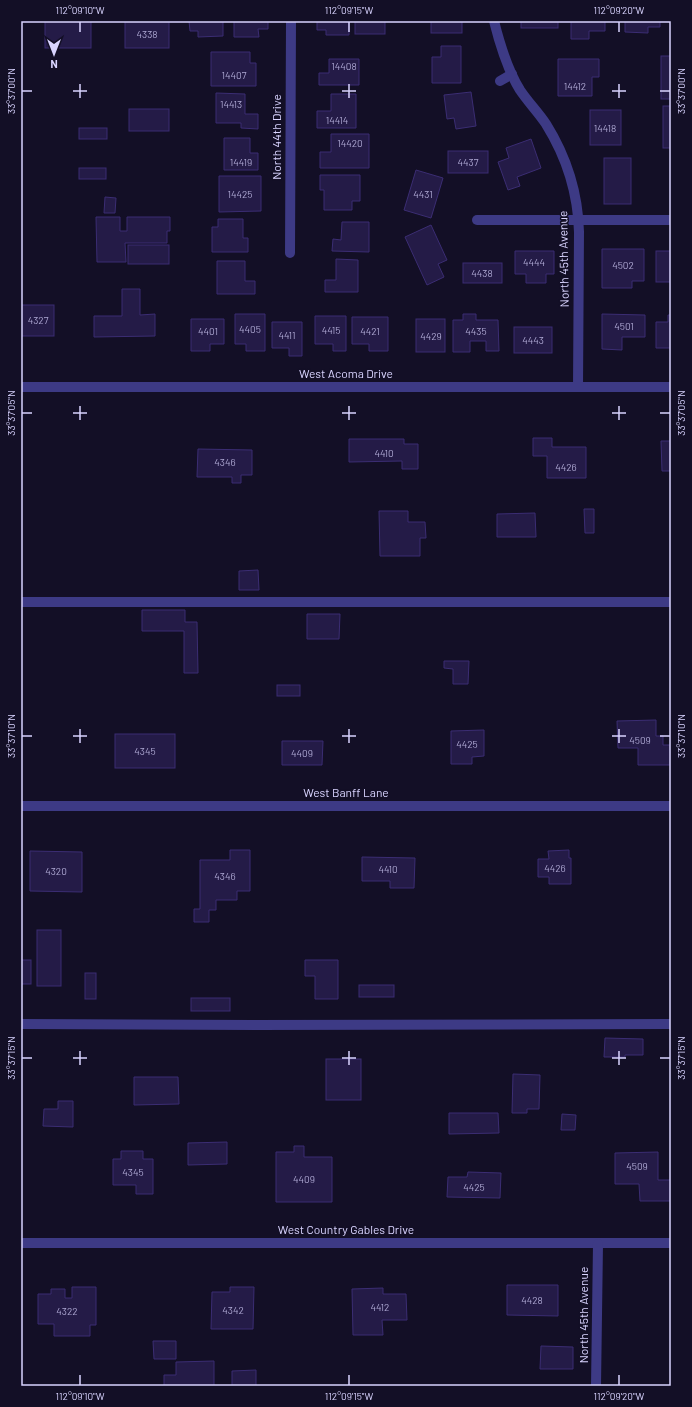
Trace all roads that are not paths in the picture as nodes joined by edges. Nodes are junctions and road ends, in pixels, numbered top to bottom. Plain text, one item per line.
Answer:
1 (291, 21) edge
2 (494, 21) edge
3 (512, 74) junction
4 (500, 81) dead end
5 (478, 220) dead end
6 (578, 220) junction
7 (671, 220) edge
8 (290, 253) dead end
9 (21, 387) edge
10 (578, 387) junction
11 (671, 387) edge
12 (21, 602) edge
13 (671, 602) edge
14 (21, 806) edge
15 (671, 806) edge
16 (21, 1024) edge
17 (671, 1024) edge
18 (21, 1243) edge
19 (671, 1243) edge
20 (598, 1244) junction
21 (596, 1386) edge

1 - 8 street, North 44th Drive
2 - 3 street, North 45th Avenue
3 - 4 street
3 - 6 street, North 45th Avenue
5 - 6 street
6 - 7 street
6 - 10 street, North 45th Avenue
9 - 10 street, West Acoma Drive
10 - 11 street, West Acoma Drive
12 - 13 street
14 - 15 street, West Banff Lane
16 - 17 street
18 - 20 street, West Country Gables Drive
19 - 20 street, West Country Gables Drive
20 - 21 street, North 45th Avenue

